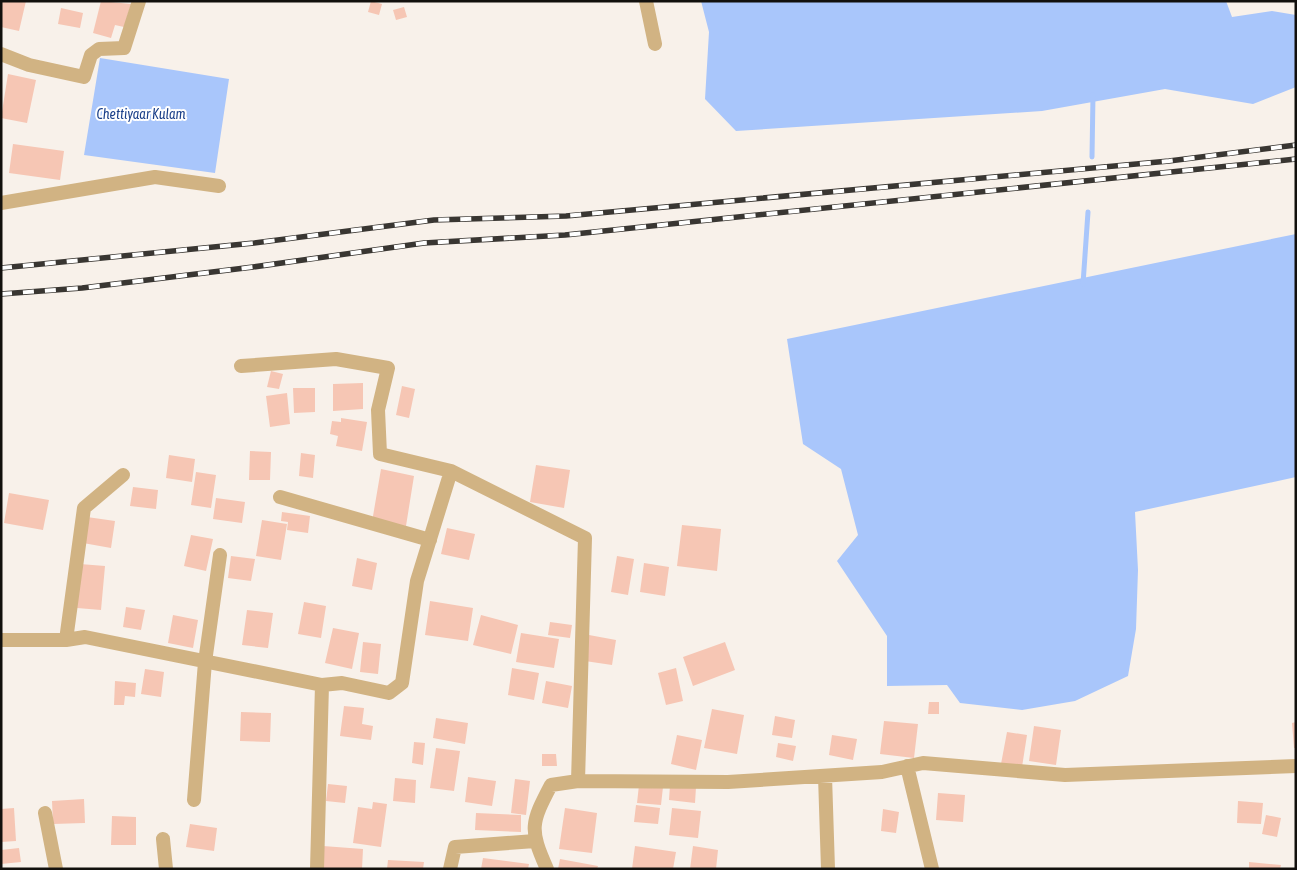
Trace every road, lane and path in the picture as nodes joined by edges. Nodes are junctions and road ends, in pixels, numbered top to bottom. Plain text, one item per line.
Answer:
1 (139, 1) edge
2 (646, 1) edge
3 (655, 44) dead end
4 (1, 54) edge
5 (219, 186) dead end
6 (1, 203) edge
7 (241, 366) dead end
8 (451, 471) junction
9 (123, 474) dead end
10 (280, 497) dead end
11 (430, 540) junction
12 (220, 555) dead end
13 (1, 640) edge
14 (66, 640) junction
15 (205, 662) junction
16 (322, 685) junction
17 (907, 766) junction
18 (1296, 766) edge
19 (825, 776) junction
20 (578, 781) junction
21 (194, 800) dead end
22 (45, 813) dead end
23 (163, 839) dead end
24 (535, 841) junction
25 (56, 869) edge
26 (166, 869) edge
27 (317, 869) edge
28 (450, 869) edge
29 (546, 869) edge
30 (828, 869) edge
31 (932, 869) edge

1 - 4 street
2 - 3 street
5 - 6 street
7 - 8 street
8 - 11 street
8 - 20 street
9 - 14 street
10 - 11 street
11 - 16 street
12 - 15 street
13 - 14 street
14 - 15 street
15 - 16 street
15 - 21 street
16 - 27 street
17 - 18 street
17 - 19 street
17 - 31 street
19 - 20 street
19 - 30 street
20 - 24 street
22 - 25 street
23 - 26 street
24 - 28 street
24 - 29 street

